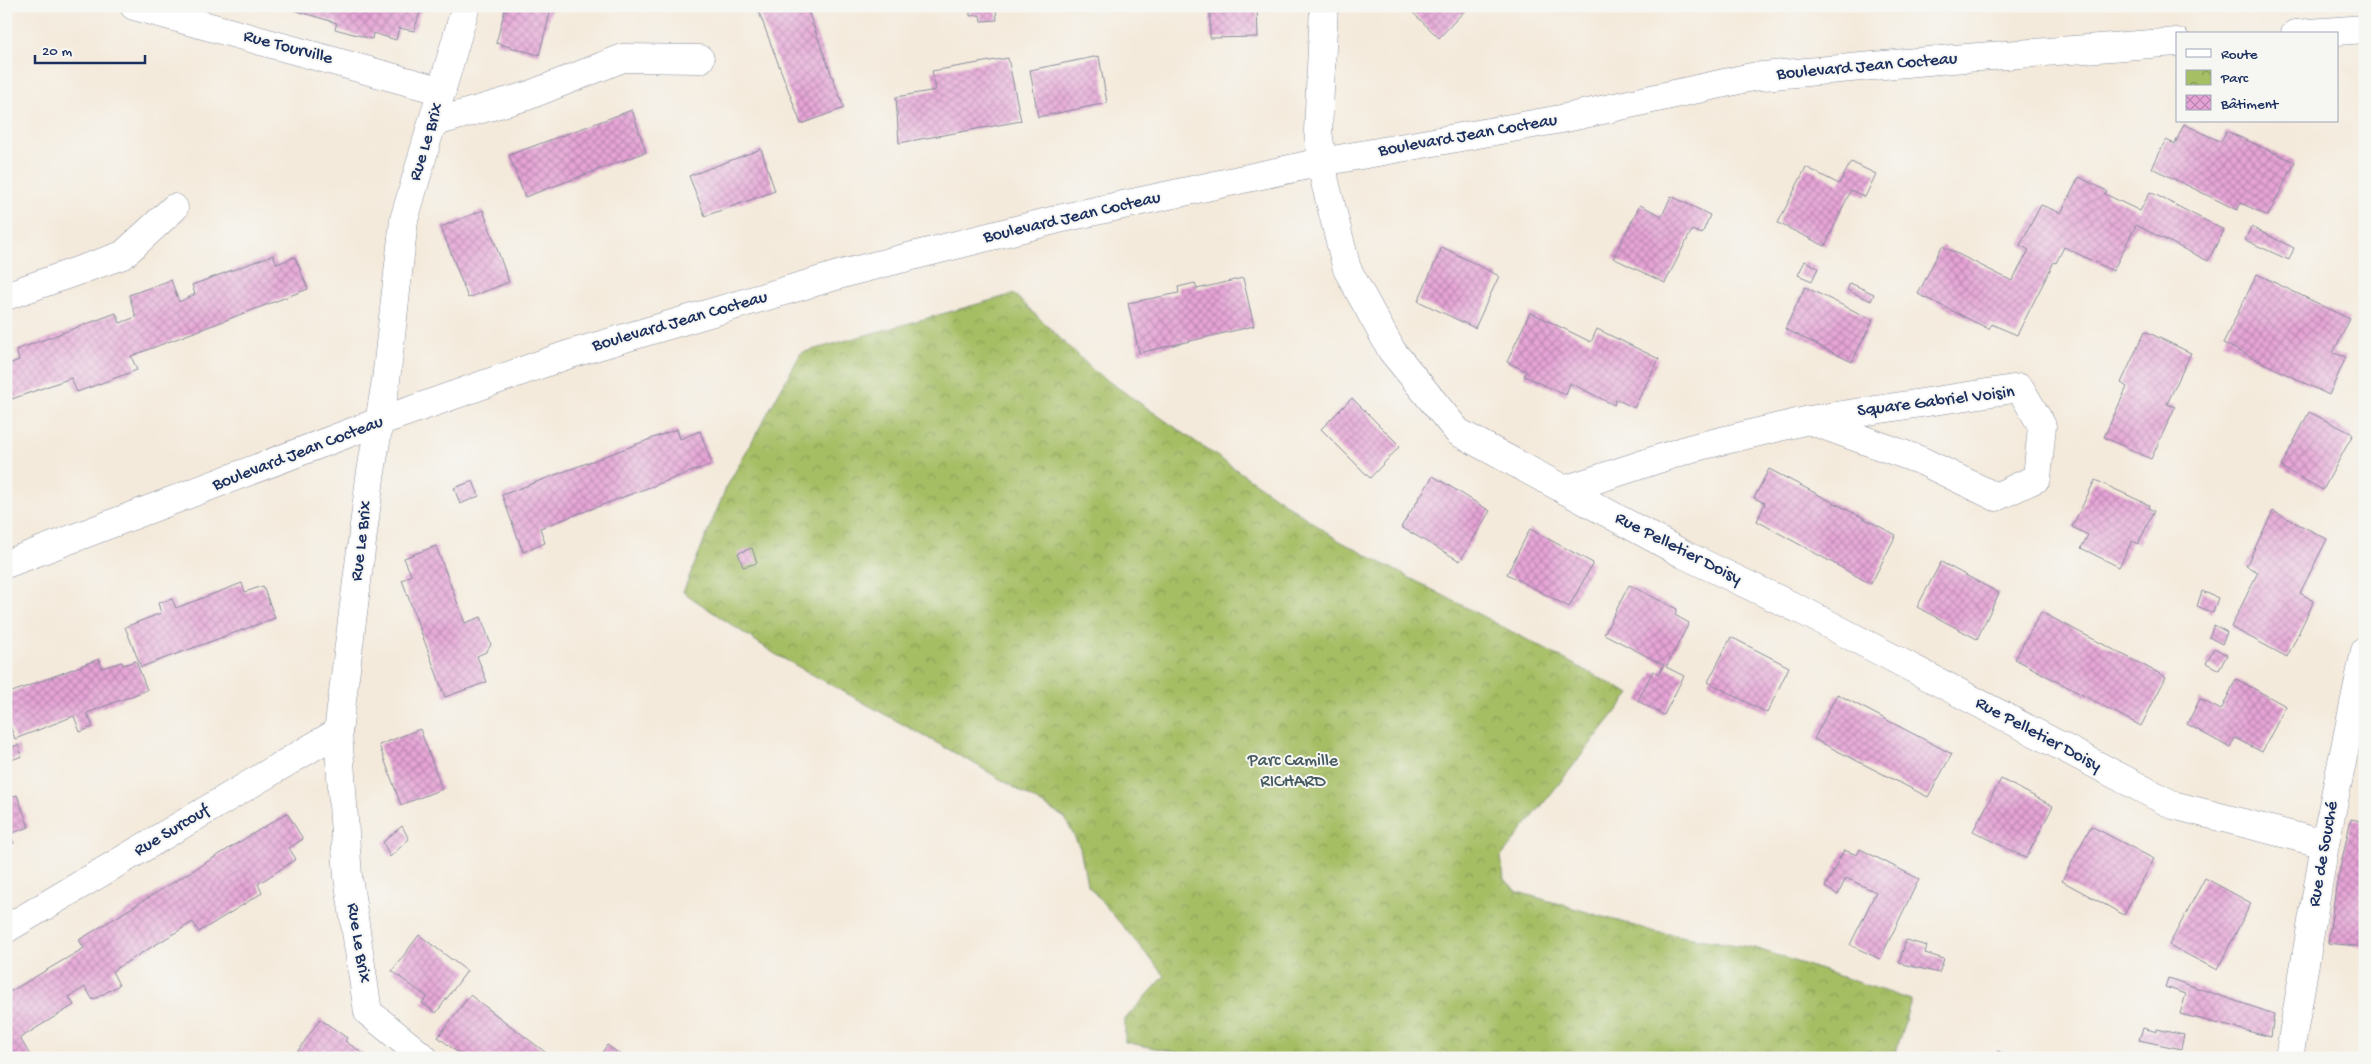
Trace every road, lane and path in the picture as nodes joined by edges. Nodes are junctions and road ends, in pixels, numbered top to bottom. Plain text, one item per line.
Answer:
1 (134, 6) edge
2 (466, 6) edge
3 (1324, 6) edge
4 (2365, 28) edge
5 (2318, 32) edge
6 (2176, 42) edge
7 (700, 59) dead end
8 (442, 91) junction
9 (432, 122) junction
10 (1322, 162) junction
11 (174, 208) dead end
12 (6, 296) edge
13 (1809, 420) junction
14 (378, 422) junction
15 (1564, 490) junction
16 (6, 564) edge
17 (2365, 651) edge
18 (338, 732) junction
19 (2325, 844) junction
20 (6, 930) edge
21 (424, 1058) edge
22 (2289, 1058) edge

1 - 8 street, Rue Tourville
2 - 8 street, Rue Le Brix
3 - 10 street, Rue Pelletier Doisy
4 - 5 street
6 - 10 street, Boulevard Jean Cocteau
7 - 9 street
8 - 9 street, Rue Le Brix
9 - 14 street, Rue Le Brix
10 - 14 street, Boulevard Jean Cocteau
10 - 15 street, Rue Pelletier Doisy
11 - 12 street
13 - 13 street, Square Gabriel Voisin
13 - 15 street, Square Gabriel Voisin
14 - 16 street, Boulevard Jean Cocteau
14 - 18 street, Rue Le Brix
15 - 19 street, Rue Pelletier Doisy
17 - 19 street, Rue de Souché
18 - 20 street, Rue Surcouf
18 - 21 street, Rue Le Brix
19 - 22 street, Rue de Souché

